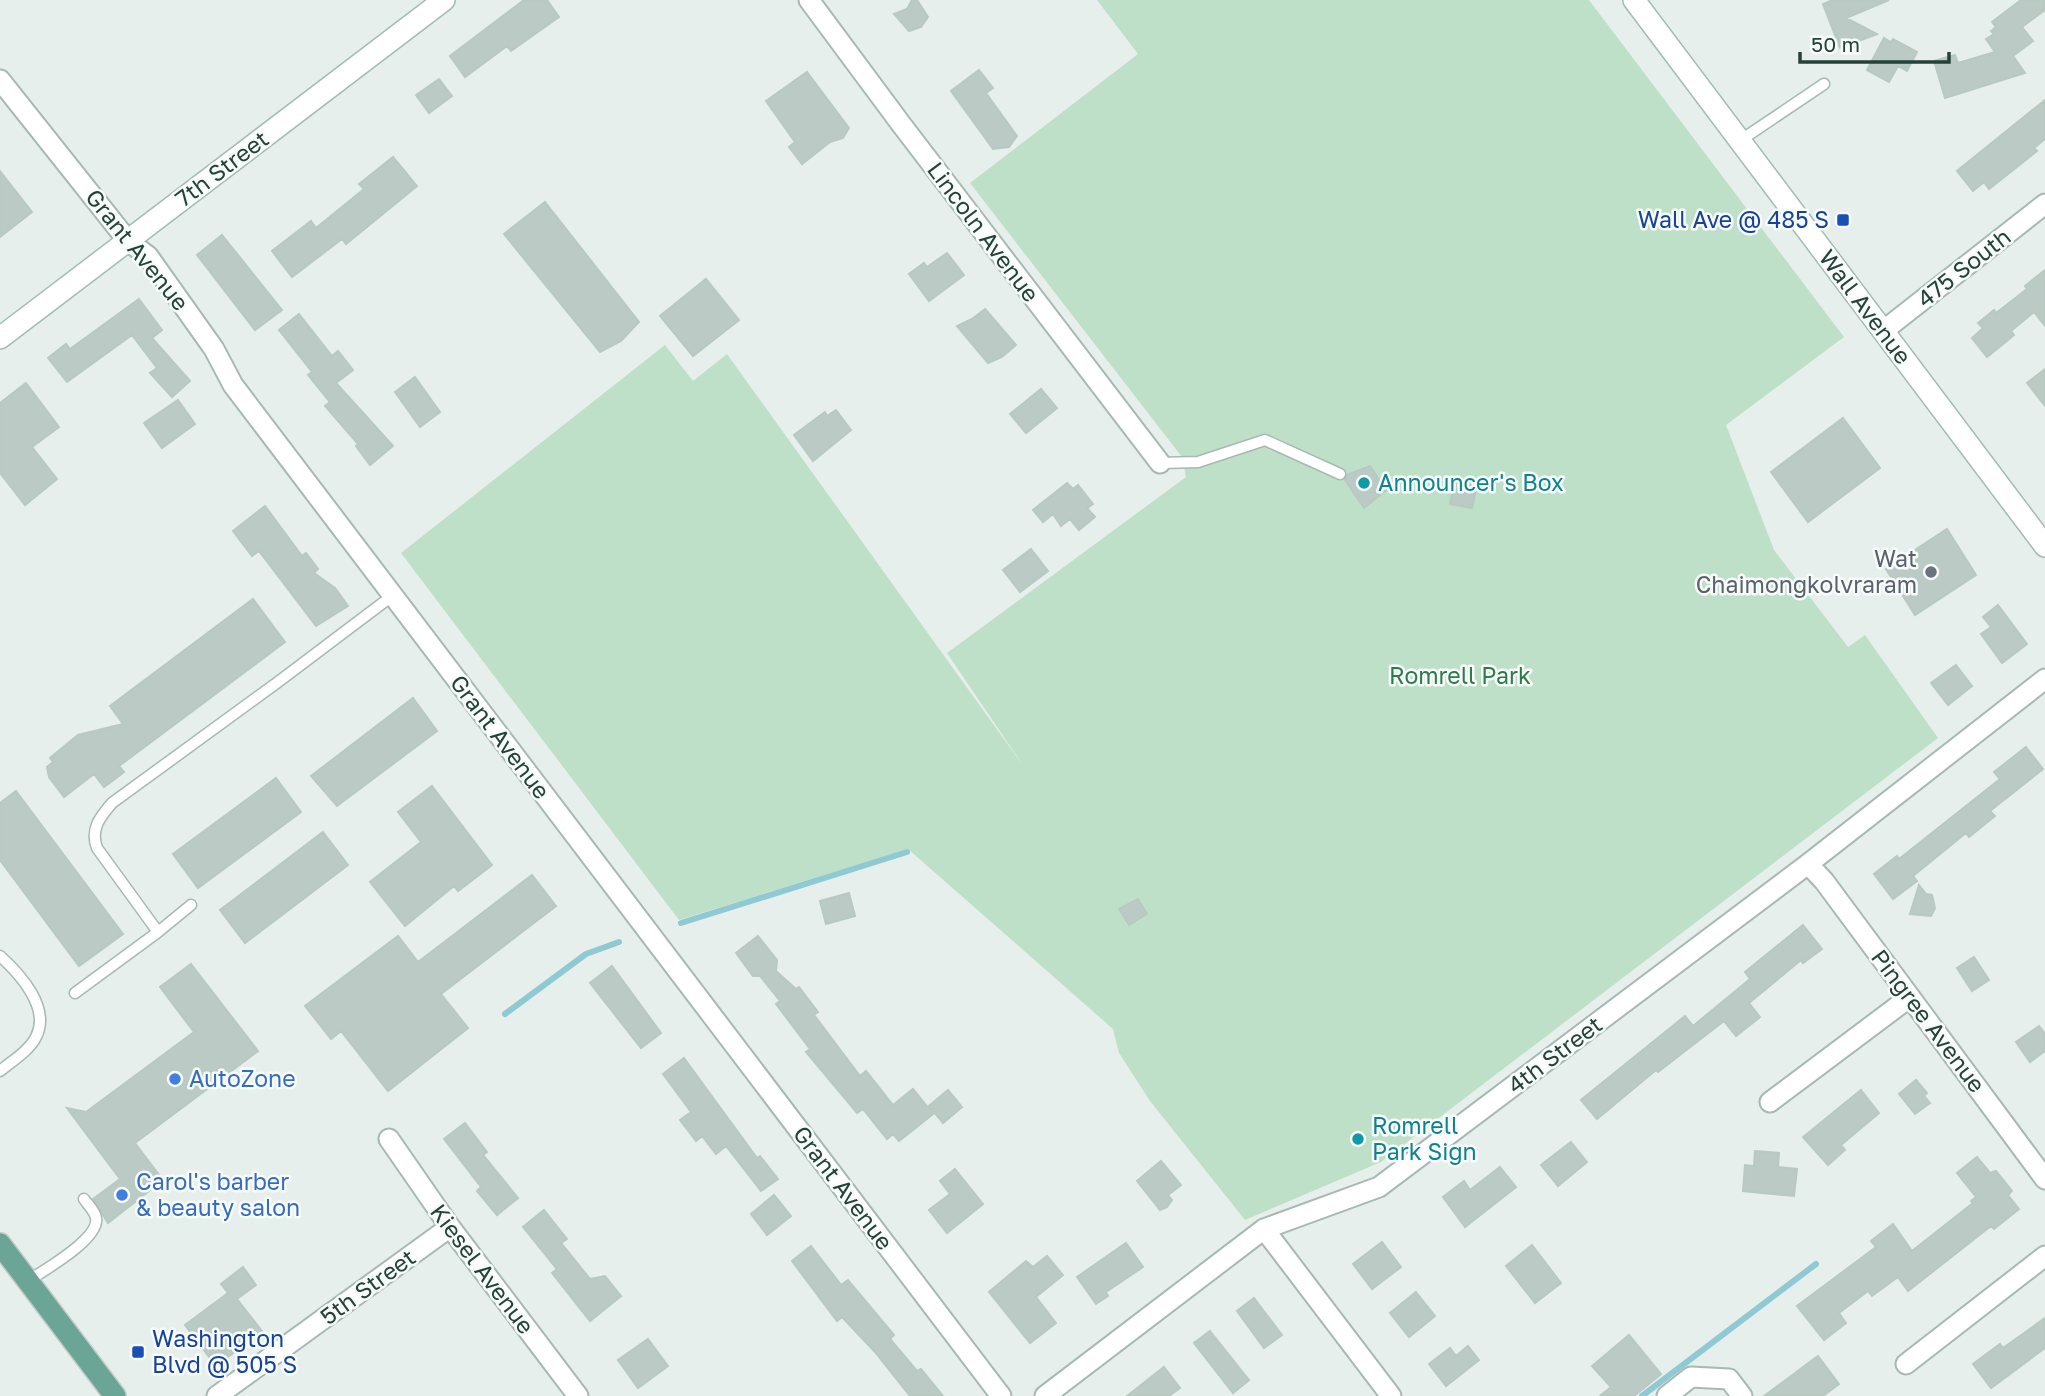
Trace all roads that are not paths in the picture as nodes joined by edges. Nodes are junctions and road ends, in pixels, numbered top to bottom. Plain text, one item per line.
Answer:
1 (444, 0) edge
2 (809, 0) edge
3 (1634, 0) edge
4 (0, 80) edge
5 (1824, 83) dead end
6 (1741, 139) junction
7 (2045, 204) edge
8 (128, 241) junction
9 (1883, 331) junction
10 (0, 338) edge
11 (1160, 463) joint
12 (1340, 474) dead end
13 (2045, 547) edge
14 (392, 596) junction
15 (2045, 679) edge
16 (1808, 864) junction
17 (191, 905) dead end
18 (158, 932) junction
19 (0, 956) edge
20 (75, 993) dead end
21 (1910, 997) junction
22 (0, 1071) edge
23 (1770, 1102) dead end
24 (389, 1139) dead end
25 (2045, 1178) edge
26 (84, 1199) dead end
27 (450, 1227) junction
28 (1264, 1229) junction
29 (0, 1244) edge
30 (2045, 1256) edge
31 (28, 1281) junction
32 (1906, 1364) dead end
33 (115, 1396) edge
34 (217, 1396) edge
35 (578, 1396) edge
36 (1001, 1396) edge
37 (1045, 1396) edge
38 (1391, 1396) edge
39 (1667, 1396) edge
40 (1742, 1396) edge

1 - 8 main road, 7th Street
2 - 11 street, Lincoln Avenue
3 - 6 main road, Wall Avenue
4 - 8 street, Grant Avenue
5 - 6 lane
6 - 9 main road, Wall Avenue
7 - 9 street, 475 South
8 - 10 main road, 7th Street
8 - 14 street, Grant Avenue
9 - 13 main road, Wall Avenue
11 - 12 lane
14 - 18 lane
14 - 36 street, Grant Avenue
15 - 16 street, 4th Street
16 - 21 street, Pingree Avenue
16 - 28 street, 4th Street
17 - 18 lane
18 - 20 lane
19 - 22 lane
21 - 23 street
21 - 25 street, Pingree Avenue
24 - 27 street, Kiesel Avenue
26 - 31 lane
27 - 34 street, 5th Street
27 - 35 street, Kiesel Avenue
28 - 37 street, 4th Street
28 - 38 street
29 - 31 main road
30 - 32 street
31 - 33 main road
39 - 40 street

